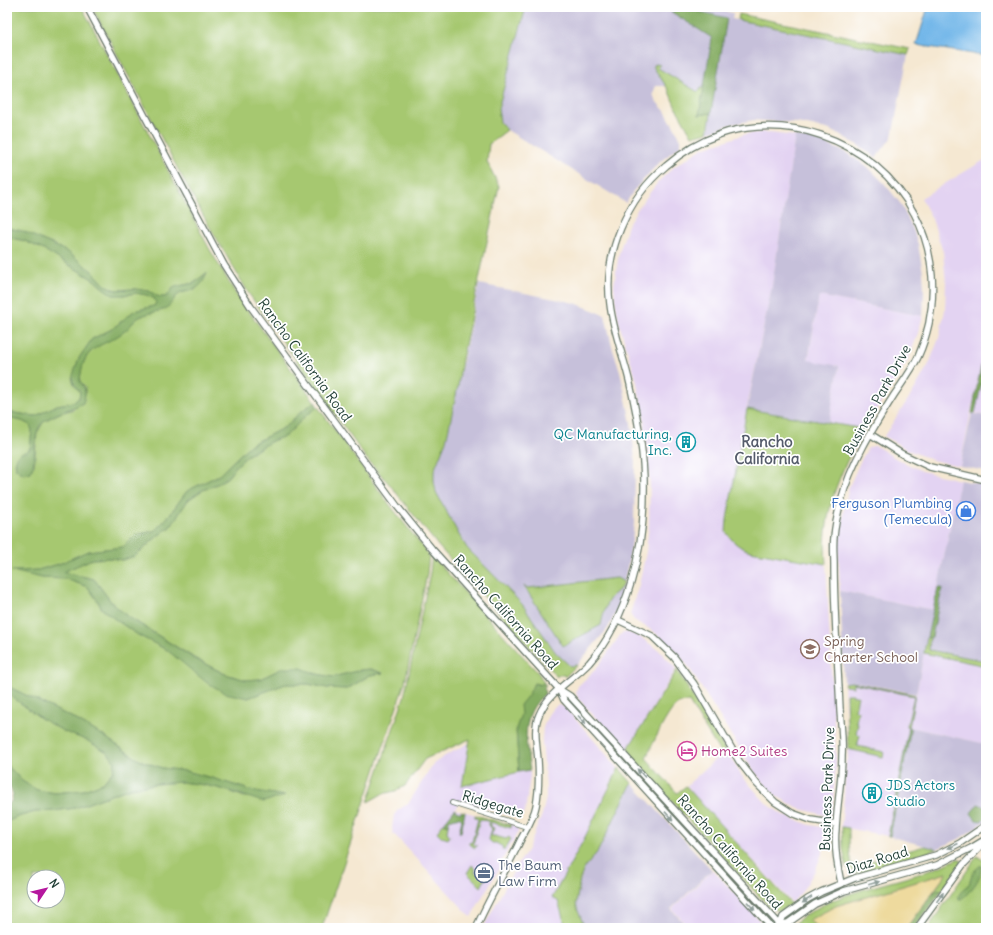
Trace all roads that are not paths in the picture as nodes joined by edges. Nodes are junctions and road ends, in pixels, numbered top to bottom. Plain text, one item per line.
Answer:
1 (87, 7) edge
2 (870, 434) junction
3 (986, 480) edge
4 (618, 620) junction
5 (559, 688) junction
6 (452, 803) dead end
7 (836, 824) junction
8 (986, 825) edge
9 (527, 827) junction
10 (986, 840) edge
11 (841, 883) junction
12 (780, 927) edge
13 (476, 928) edge
14 (772, 928) edge
15 (917, 928) edge

1 - 5 street, Rancho California Road
2 - 3 street
2 - 4 street, Business Park Drive
2 - 7 street, Business Park Drive
4 - 5 street, Business Park Drive
4 - 7 street
5 - 9 street, Business Park Drive
12 -> 5 street, Rancho California Road
5 -> 14 street, Rancho California Road
6 - 9 street, Ridgegate
7 - 11 street, Business Park Drive
8 -> 11 street, Diaz Road
9 - 13 street, Business Park Drive
12 -> 10 street, Diaz Road
15 -> 10 street
11 -> 12 street, Diaz Road

